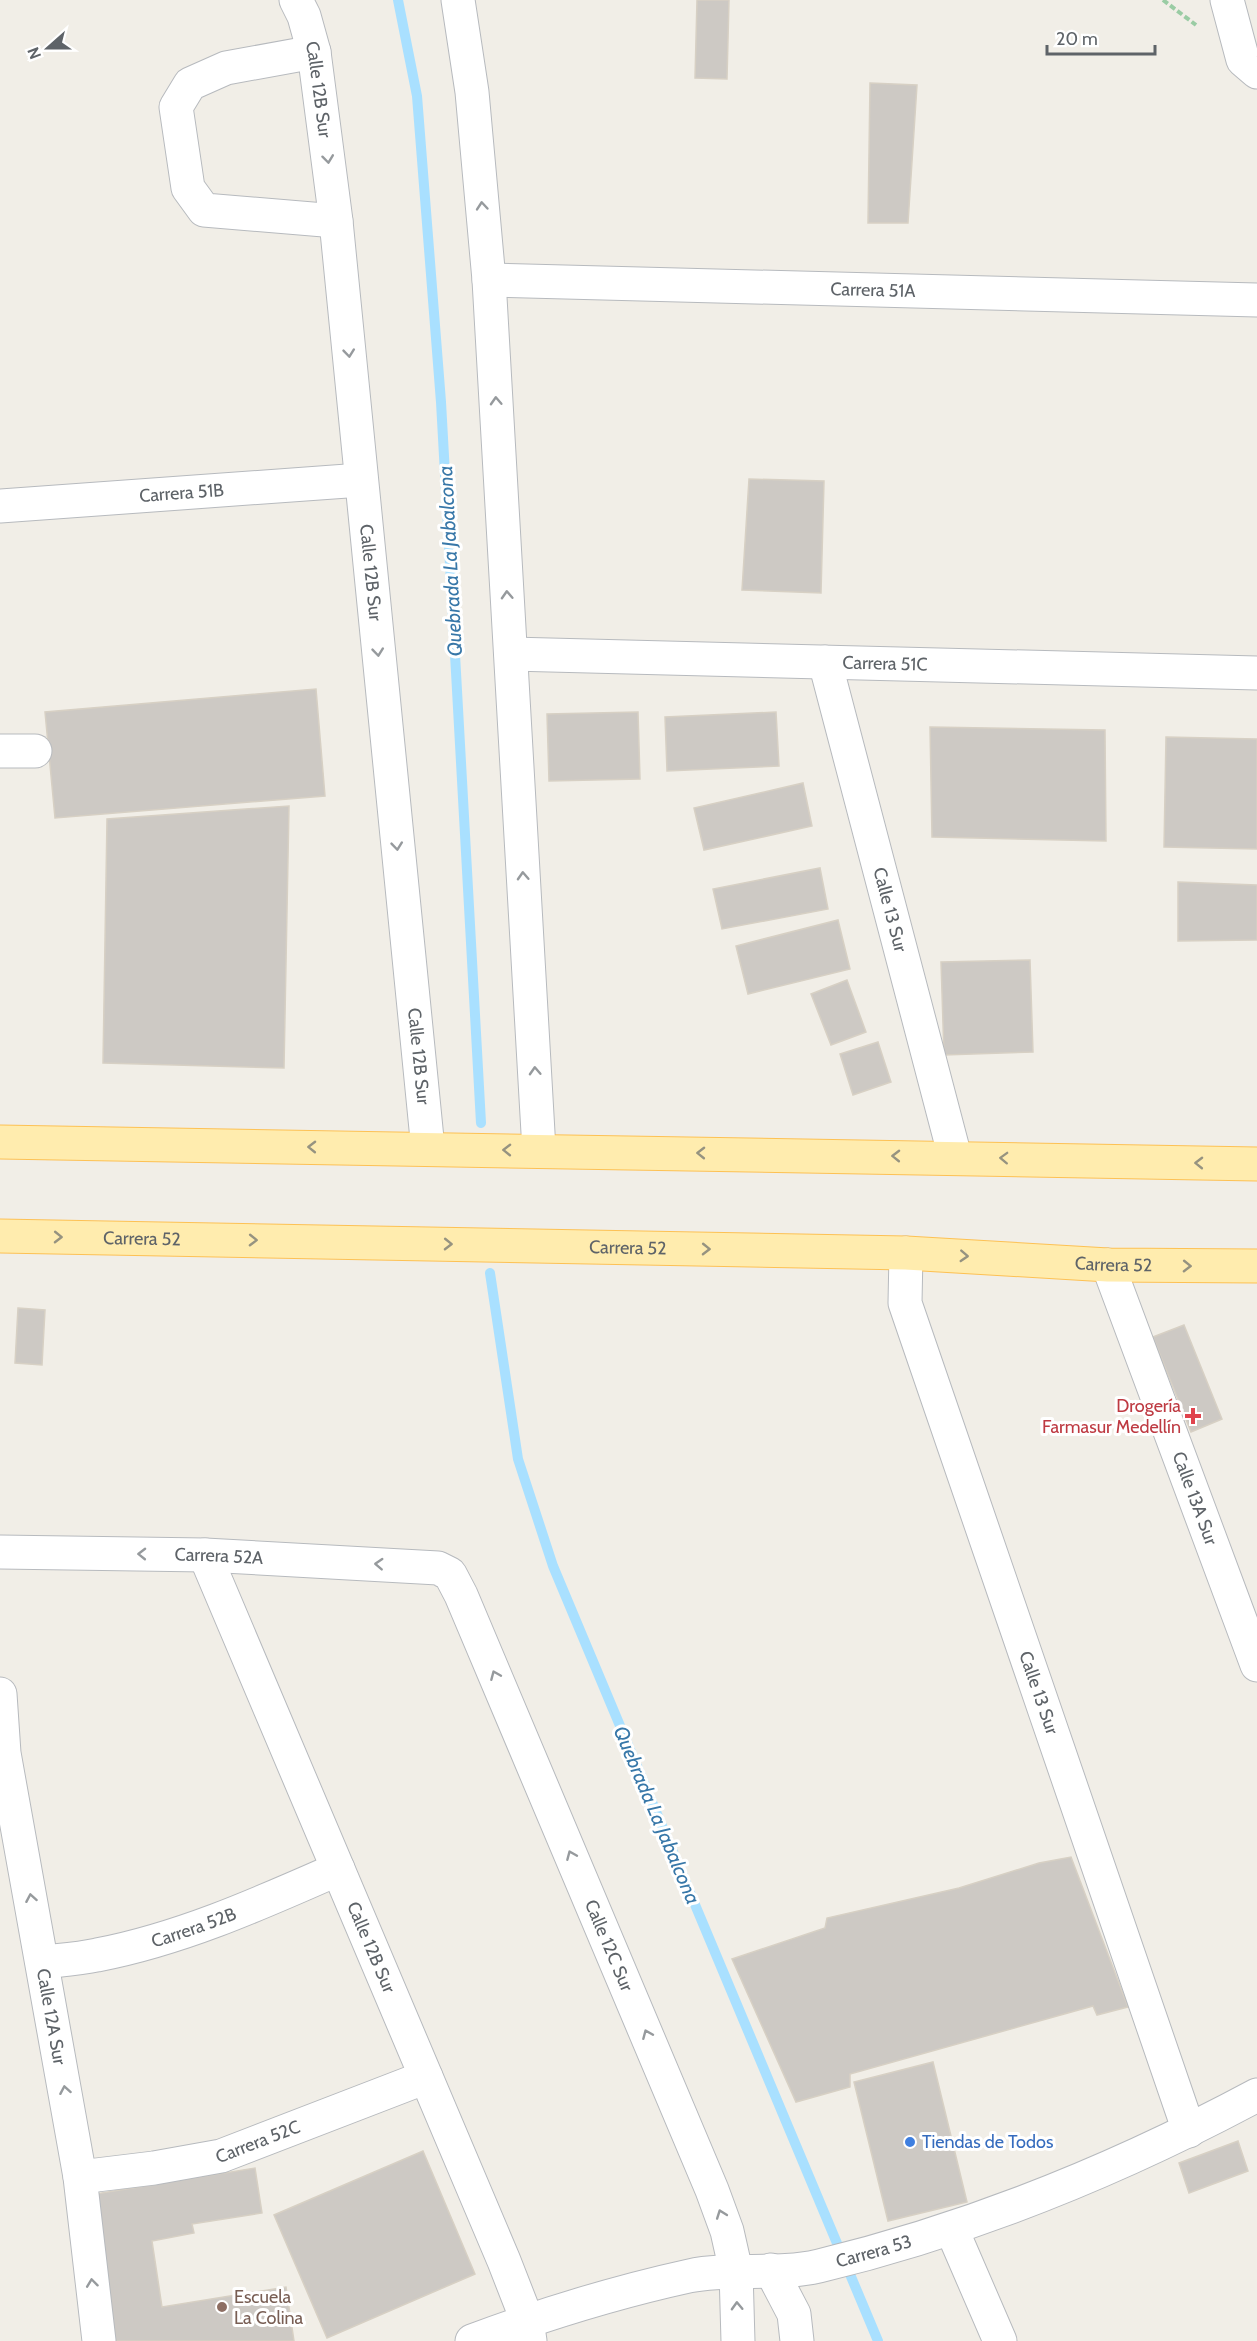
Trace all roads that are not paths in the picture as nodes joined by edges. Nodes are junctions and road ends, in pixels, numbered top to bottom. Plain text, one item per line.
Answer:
1 (296, 0) edge
2 (458, 0) edge
3 (1227, 0) edge
4 (314, 52) junction
5 (1250, 66) edge
6 (336, 221) junction
7 (489, 280) junction
8 (1257, 300) edge
9 (361, 480) junction
10 (0, 506) edge
11 (511, 654) junction
12 (825, 662) junction
13 (1257, 673) edge
14 (0, 751) edge
15 (35, 751) dead end
16 (0, 1142) edge
17 (428, 1149) junction
18 (539, 1150) junction
19 (955, 1157) junction
20 (1257, 1164) edge
21 (0, 1236) edge
22 (906, 1253) junction
23 (1107, 1265) junction
24 (1257, 1266) edge
25 (0, 1552) edge
26 (205, 1555) junction
27 (438, 1568) joint
28 (1254, 1648) edge
29 (0, 1694) edge
30 (338, 1869) junction
31 (42, 1962) junction
32 (426, 2077) junction
33 (1257, 2095) edge
34 (1189, 2131) junction
35 (80, 2177) junction
36 (952, 2230) junction
37 (771, 2270) junction
38 (736, 2271) junction
39 (529, 2331) edge
40 (99, 2341) edge
41 (472, 2341) edge
42 (738, 2341) edge
43 (797, 2341) edge
44 (1000, 2341) edge

1 - 4 street, Calle 12B Sur
7 -> 2 street
3 - 5 street
4 -> 6 street, Calle 12B Sur
4 - 6 street
6 -> 9 street, Calle 12B Sur
7 - 8 street, Carrera 51A
11 -> 7 street
9 - 10 street, Carrera 51B
9 -> 17 street, Calle 12B Sur
11 - 12 street, Carrera 51C
18 -> 11 street
12 - 13 street, Carrera 51C
12 - 19 street, Calle 13 Sur
14 - 15 street
17 -> 16 main road
18 -> 17 main road
19 -> 18 main road
20 -> 19 main road
21 -> 22 main road, Carrera 52
22 -> 23 main road, Carrera 52
22 - 34 street, Calle 13 Sur
23 -> 24 main road, Carrera 52
23 - 28 street, Calle 13A Sur
26 -> 25 street, Carrera 52A
27 -> 26 street, Carrera 52A
26 - 30 street, Calle 12B Sur
38 -> 27 street, Calle 12C Sur
31 -> 29 street, Calle 12A Sur
30 - 31 street, Carrera 52B
30 - 32 street, Calle 12B Sur
35 -> 31 street, Calle 12A Sur
32 - 35 street, Carrera 52C
32 - 39 street, Calle 12B Sur
33 - 34 street, Carrera 53
34 - 36 street, Carrera 53
40 -> 35 street, Calle 12A Sur
36 - 37 street, Carrera 53
36 - 44 street
37 - 38 street, Carrera 53
37 - 43 street
38 - 39 street, Carrera 53
42 -> 38 street, Calle 12C Sur
39 - 41 street, Carrera 53

